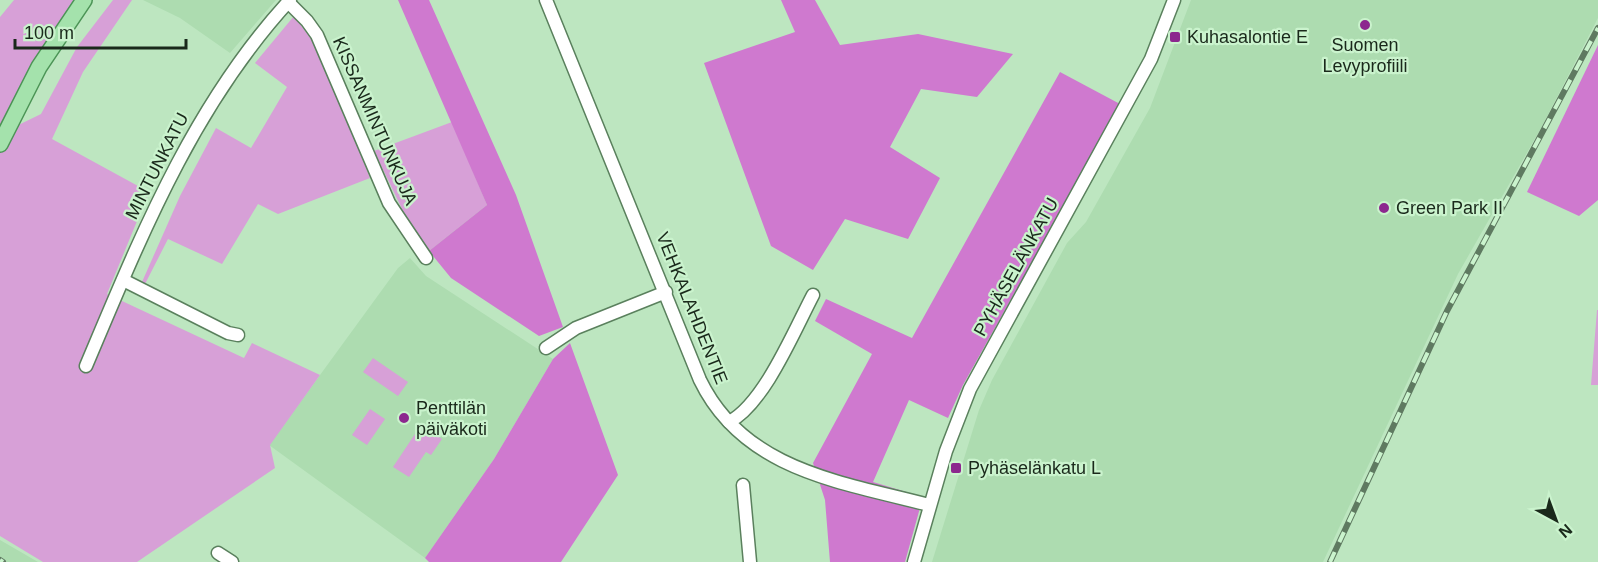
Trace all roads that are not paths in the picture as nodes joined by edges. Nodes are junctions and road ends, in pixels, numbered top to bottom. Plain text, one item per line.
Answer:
1 (84, 0) edge
2 (546, 0) edge
3 (1174, 0) edge
4 (289, 1) edge
5 (0, 144) edge
6 (426, 258) dead end
7 (123, 280) junction
8 (666, 292) junction
9 (813, 295) dead end
10 (238, 335) dead end
11 (546, 348) dead end
12 (86, 366) dead end
13 (729, 422) junction
14 (743, 485) dead end
15 (929, 505) junction
16 (218, 553) dead end
17 (232, 562) edge
18 (750, 562) edge
19 (914, 562) edge

1 - 5 main road
2 - 8 street, VEHKALAHDENTIE
3 - 15 street, PYHÄSELÄNKATU
4 - 6 street, KISSANMINTUNKUJA
4 - 7 street, MINTUNKATU
7 - 10 street
7 - 12 street, MINTUNKATU
8 - 11 street
8 - 13 street, VEHKALAHDENTIE
9 - 13 street
13 - 15 street, VEHKALAHDENTIE
14 - 18 street
15 - 19 street, PYHÄSELÄNKATU
16 - 17 street

